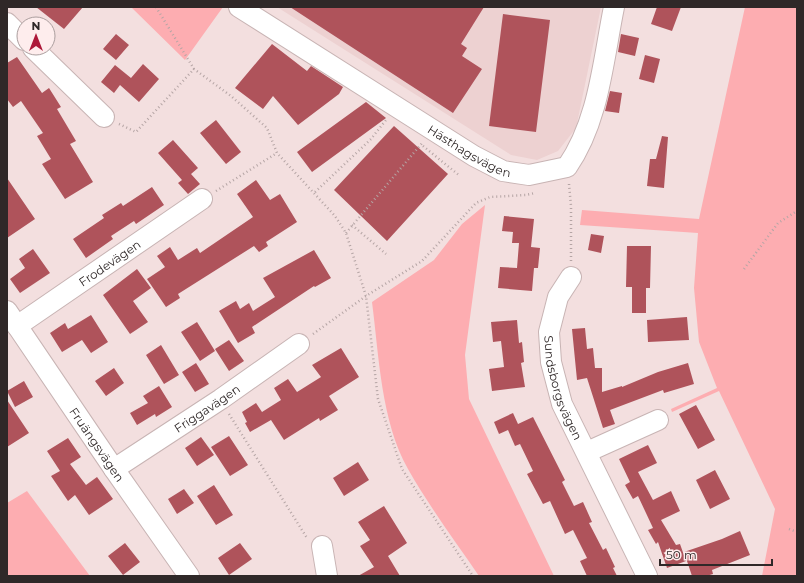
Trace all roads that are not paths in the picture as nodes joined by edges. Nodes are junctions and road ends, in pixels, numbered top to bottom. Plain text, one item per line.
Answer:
1 (239, 7) edge
2 (614, 7) edge
3 (7, 23) edge
4 (16, 32) edge
5 (41, 56) edge
6 (104, 117) road end
7 (202, 199) road end
8 (571, 276) road end
9 (12, 319) edge
10 (299, 344) road end
11 (658, 420) dead end
12 (587, 452) junction
13 (114, 469) junction
14 (322, 546) road end
15 (189, 576) edge
16 (327, 576) edge
17 (647, 576) edge

1 - 2 street, Hästhagsvägen
3 - 4 street
5 - 6 street
7 - 9 street, Frodevägen
8 - 12 street, Sundsborgsvägen
9 - 13 street, Fruängsvägen
10 - 13 street, Friggavägen
11 - 12 street, Sundsborgsvägen
12 - 17 street, Sundsborgsvägen
13 - 15 street, Fruängsvägen
14 - 16 street

